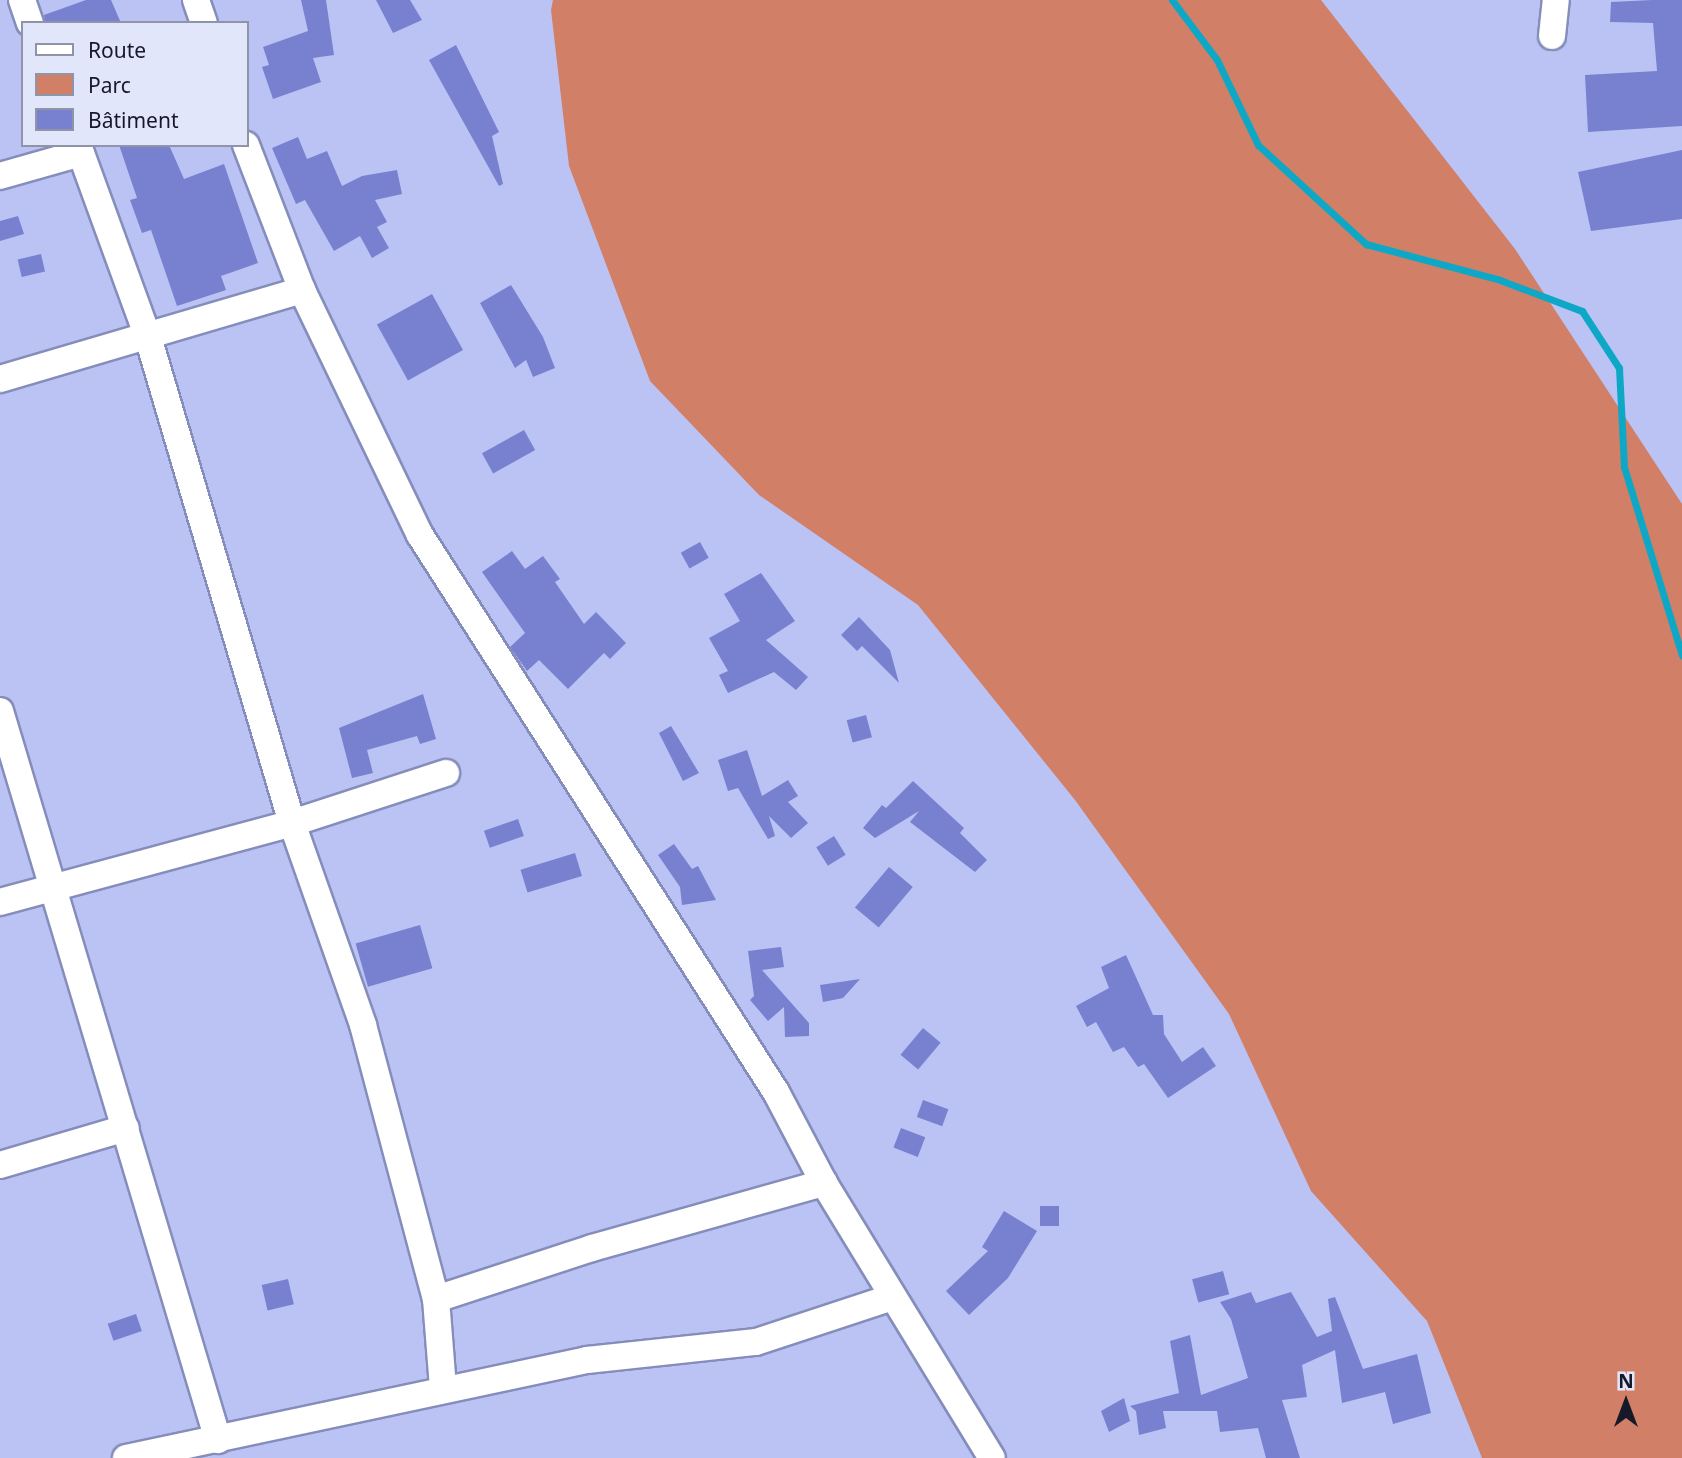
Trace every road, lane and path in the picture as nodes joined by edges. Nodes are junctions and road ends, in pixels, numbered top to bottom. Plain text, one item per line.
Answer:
1 (196, 0) edge
2 (1556, 0) edge
3 (203, 21) edge
4 (1552, 36) dead end
5 (247, 147) edge
6 (80, 149) edge
7 (0, 176) edge
8 (302, 290) junction
9 (148, 337) junction
10 (0, 379) edge
11 (0, 711) edge
12 (446, 773) dead end
13 (292, 824) junction
14 (50, 887) junction
15 (0, 902) edge
16 (126, 1128) junction
17 (0, 1165) edge
18 (824, 1183) junction
19 (893, 1297) junction
20 (436, 1299) junction
21 (443, 1387) junction
22 (218, 1440) junction
23 (126, 1458) edge
24 (992, 1458) edge

1 - 3 street
2 - 4 street
5 - 8 street
6 - 7 street
6 - 9 street
8 - 9 street
8 - 18 street
9 - 10 street
9 - 13 street
11 - 14 street
12 - 13 street
13 - 14 street
13 - 20 street
14 - 15 street
14 - 16 street
16 - 17 street
16 - 22 street
18 - 19 street
18 - 20 street
19 - 21 street
19 - 24 street
20 - 21 street
21 - 22 street
22 - 23 street

